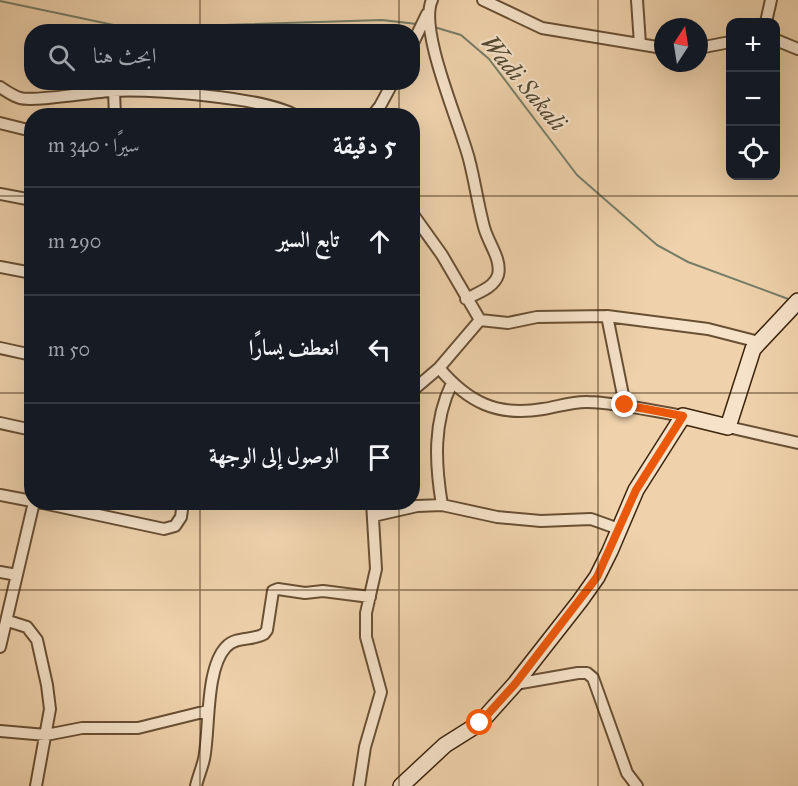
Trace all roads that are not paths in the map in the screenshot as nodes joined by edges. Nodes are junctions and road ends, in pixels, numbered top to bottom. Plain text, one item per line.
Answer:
1 (432, 0) edge
2 (483, 0) edge
3 (637, 0) edge
4 (771, 0) edge
5 (427, 14) junction
6 (767, 18) edge
7 (420, 28) edge
8 (780, 42) edge
9 (726, 43) edge
10 (640, 44) junction
11 (654, 46) edge
12 (708, 46) edge
13 (798, 49) edge
14 (0, 87) edge
15 (389, 90) edge
16 (114, 91) junction
17 (115, 108) edge
18 (278, 108) edge
19 (378, 108) edge
20 (0, 123) edge
21 (24, 129) edge
22 (0, 194) edge
23 (24, 198) edge
24 (420, 224) edge
25 (0, 267) edge
26 (24, 272) edge
27 (466, 299) junction
28 (798, 300) edge
29 (607, 316) junction
30 (480, 320) junction
31 (759, 342) junction
32 (0, 348) edge
33 (24, 354) edge
34 (439, 368) junction
35 (452, 383) junction
36 (420, 384) edge
37 (625, 405) junction
38 (683, 416) junction
39 (0, 423) edge
40 (728, 427) junction
41 (24, 428) edge
42 (798, 443) edge
43 (0, 495) edge
44 (24, 500) edge
45 (442, 505) junction
46 (420, 506) edge
47 (33, 510) edge
48 (73, 510) edge
49 (182, 510) edge
50 (373, 510) edge
51 (400, 510) edge
52 (374, 516) junction
53 (619, 529) junction
54 (0, 572) edge
55 (17, 575) junction
56 (370, 597) junction
57 (8, 621) junction
58 (0, 647) edge
59 (515, 684) junction
60 (207, 711) junction
61 (0, 731) edge
62 (46, 735) junction
63 (36, 786) edge
64 (196, 786) edge
65 (359, 786) edge
66 (401, 786) edge
67 (636, 786) edge

1 - 5 street
2 - 10 street
3 - 10 street
4 - 6 street
5 - 7 street
5 - 27 street
8 - 13 street
9 - 12 street
10 - 11 street
14 - 16 street
15 - 19 street
16 - 17 street
16 - 18 street
20 - 21 street
22 - 23 street
24 - 27 street
25 - 26 street
27 - 30 street
28 - 31 street
29 - 30 street
29 - 31 street
29 - 37 street
30 - 34 street
31 - 40 street
32 - 33 street
34 - 35 street
34 - 36 street
35 - 37 street
35 - 45 street
37 - 38 street
38 - 40 street
38 - 53 street
39 - 41 street
40 - 42 street
43 - 44 street
45 - 46 street
45 - 53 street
47 - 55 street
48 - 49 street
50 - 52 street
51 - 52 street
52 - 56 street
53 - 59 street
54 - 55 street
55 - 57 street
56 - 60 street
56 - 65 street
57 - 58 street
57 - 62 street
59 - 66 street
59 - 67 street
60 - 62 street
60 - 64 street
61 - 62 street
62 - 63 street

